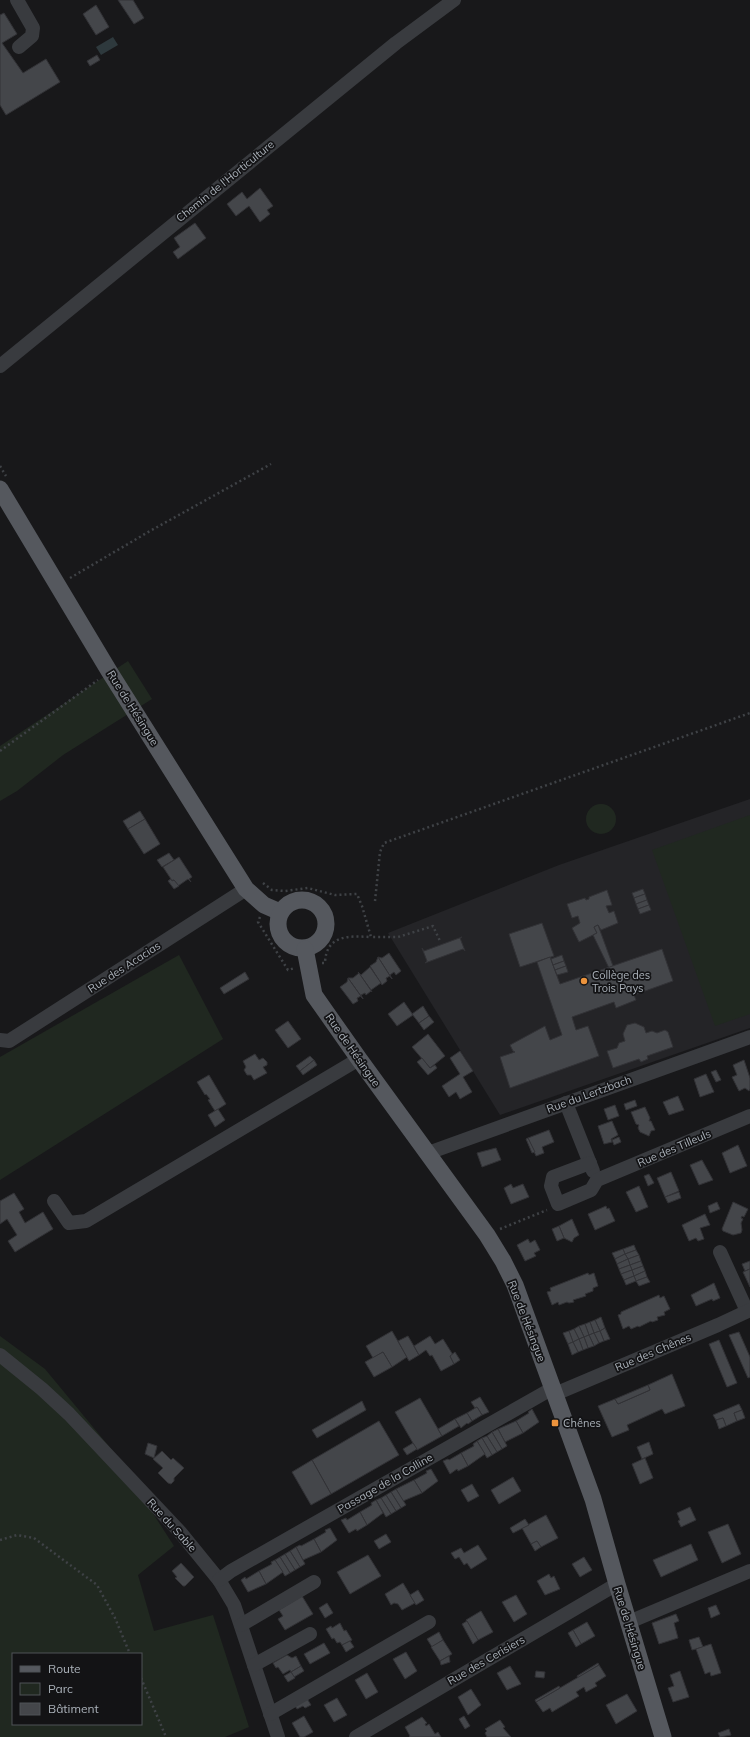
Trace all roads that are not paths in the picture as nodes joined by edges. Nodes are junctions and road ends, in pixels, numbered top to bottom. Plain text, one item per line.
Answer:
1 (16, 0) edge
2 (454, 0) edge
3 (19, 47) dead end
4 (0, 366) edge
5 (0, 489) edge
6 (246, 889) junction
7 (280, 912) junction
8 (307, 956) junction
9 (750, 1037) edge
10 (0, 1040) edge
11 (359, 1059) junction
12 (566, 1102) junction
13 (750, 1116) edge
14 (428, 1153) junction
15 (590, 1163) junction
16 (598, 1180) junction
17 (54, 1202) dead end
18 (720, 1252) dead end
19 (748, 1310) edge
20 (0, 1355) edge
21 (554, 1391) junction
22 (750, 1571) edge
23 (220, 1580) junction
24 (314, 1582) dead end
25 (617, 1584) junction
26 (429, 1622) dead end
27 (629, 1622) junction
28 (241, 1625) junction
29 (310, 1634) dead end
30 (254, 1665) junction
31 (270, 1714) junction
32 (278, 1737) edge
33 (356, 1737) edge
34 (663, 1737) edge

1 - 3 street
2 - 4 street, Chemin de l'Horticulture
5 - 6 main road, Rue de Hésingue
6 - 7 main road, Rue de Hésingue
6 - 10 street, Rue des Acacias
7 - 8 main road
7 - 8 main road
8 - 11 main road, Rue de Hésingue
9 - 12 street, Rue du Lertzbach
11 - 14 main road, Rue de Hésingue
11 - 17 street
12 - 14 street, Rue du Lertzbach
12 - 15 street
13 - 16 street, Rue des Tilleuls
14 - 21 main road, Rue de Hésingue
15 - 16 street
15 - 16 street, Rue des Tilleuls
18 - 19 street
19 - 21 street, Rue des Chênes
20 - 23 street, Rue du Sable
21 - 23 street, Passage de la Colline
21 - 25 main road, Rue de Hésingue
22 - 27 street
23 - 28 street, Rue du Sable
24 - 28 street
25 - 27 main road, Rue de Hésingue
25 - 33 street, Rue des Cerisiers
26 - 31 street
27 - 34 main road, Rue de Hésingue
28 - 30 street, Rue du Sable
29 - 30 street
30 - 31 street, Rue du Sable
31 - 32 street, Rue du Sable

